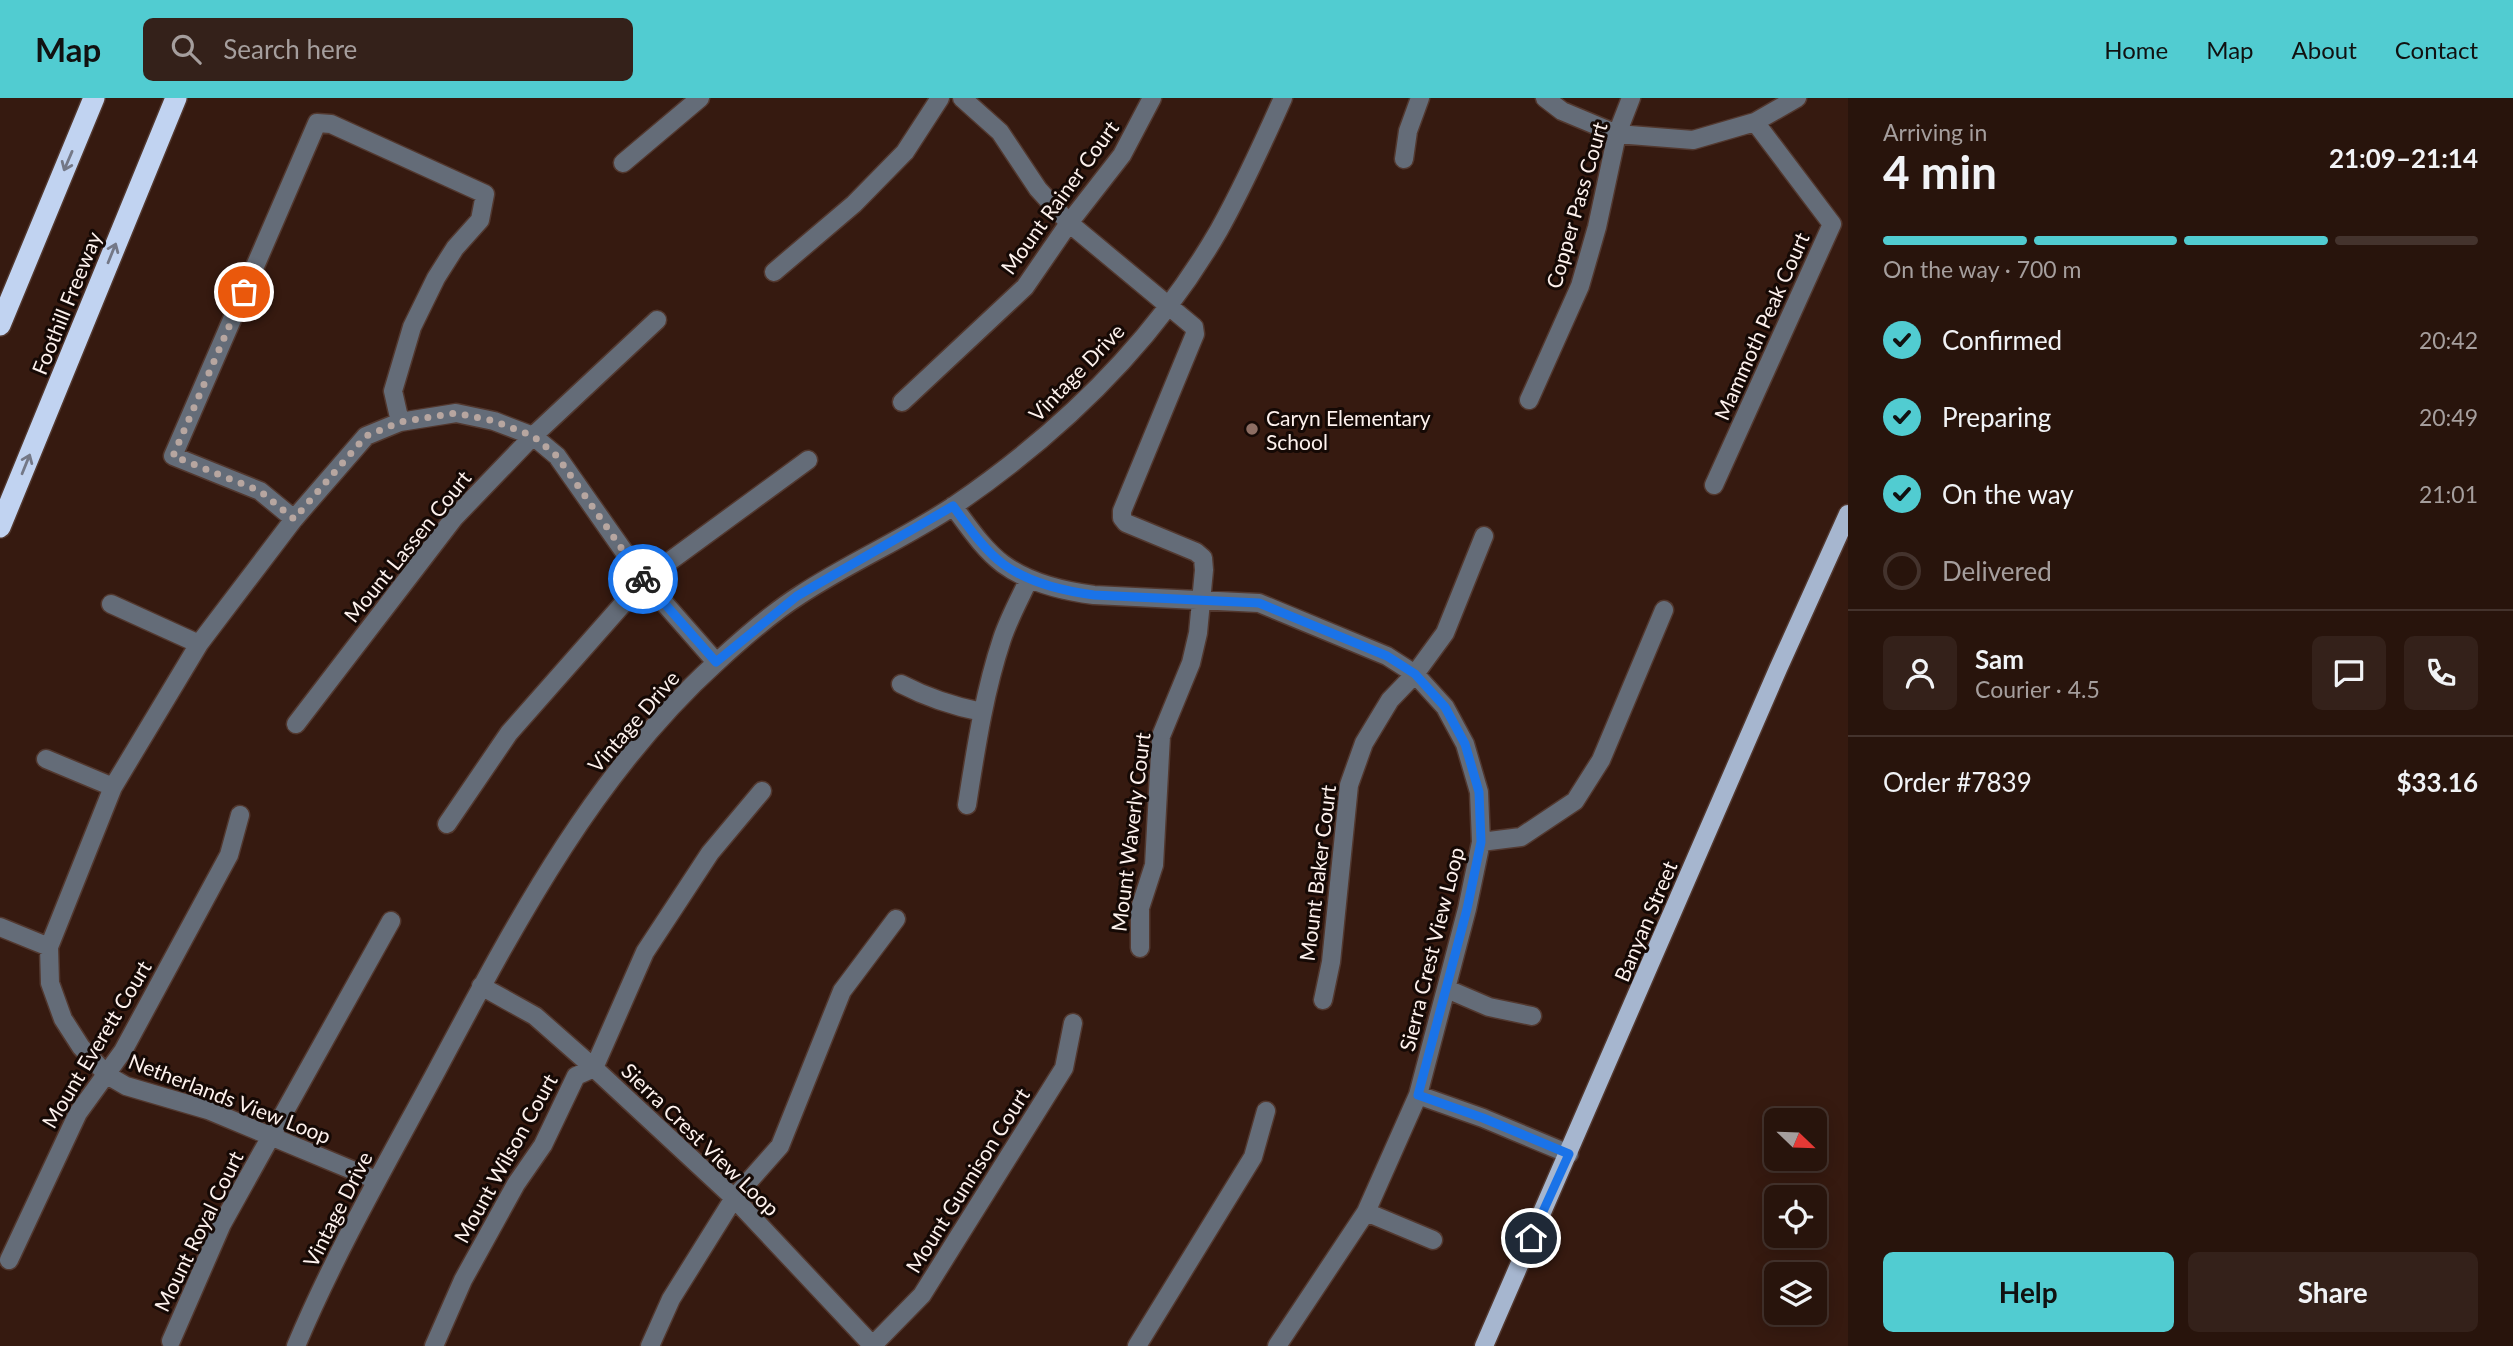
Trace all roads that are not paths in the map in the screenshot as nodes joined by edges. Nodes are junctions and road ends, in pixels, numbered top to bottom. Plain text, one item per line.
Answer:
1 (94, 98) edge
2 (176, 98) edge
3 (700, 98) edge
4 (940, 98) edge
5 (962, 98) edge
6 (1152, 98) edge
7 (1283, 98) edge
8 (1420, 98) edge
9 (1545, 98) edge
10 (1631, 98) edge
11 (1797, 98) edge
12 (1755, 122) junction
13 (1617, 134) junction
14 (1404, 159) dead end
15 (623, 163) dead end
16 (1069, 223) junction
17 (774, 272) dead end
18 (1167, 307) junction
19 (657, 320) dead end
20 (0, 325) edge
21 (1529, 400) dead end
22 (902, 402) dead end
23 (400, 422) junction
24 (533, 436) junction
25 (808, 460) dead end
26 (1714, 485) dead end
27 (953, 506) junction
28 (1848, 514) edge
29 (294, 519) junction
30 (0, 527) edge
31 (1484, 536) dead end
32 (1029, 579) junction
33 (644, 580) junction
34 (1201, 601) junction
35 (111, 604) dead end
36 (1664, 610) dead end
37 (199, 644) junction
38 (716, 662) junction
39 (1415, 674) junction
40 (901, 684) dead end
41 (982, 712) junction
42 (296, 724) dead end
43 (46, 759) dead end
44 (113, 787) junction
45 (762, 791) dead end
46 (967, 805) dead end
47 (240, 815) dead end
48 (447, 824) dead end
49 (1481, 842) junction
50 (897, 919) dead end
51 (391, 921) dead end
52 (0, 927) edge
53 (49, 947) junction
54 (1140, 948) dead end
55 (481, 986) junction
56 (1447, 989) junction
57 (1322, 1000) dead end
58 (1532, 1016) dead end
59 (1073, 1023) dead end
60 (594, 1068) junction
61 (107, 1075) junction
62 (1418, 1095) junction
63 (1266, 1111) dead end
64 (271, 1135) junction
65 (1569, 1154) junction
66 (376, 1180) junction
67 (734, 1198) junction
68 (1366, 1212) junction
69 (1433, 1240) dead end
70 (9, 1260) dead end
71 (171, 1341) dead end
72 (1279, 1345) edge
73 (296, 1346) edge
74 (434, 1346) edge
75 (650, 1346) edge
76 (872, 1346) edge
77 (1137, 1346) edge
78 (1483, 1346) edge

1 -> 20 highway
30 -> 2 highway, Foothill Freeway
3 - 15 street
4 - 17 street
5 - 16 street
6 - 16 street, Mount Rainer Court
7 - 18 street, Vintage Drive
8 - 14 street
9 - 13 street
10 - 13 street, Copper Pass Court
11 - 12 street
12 - 13 street
12 - 26 street, Mammoth Peak Court
13 - 21 street, Copper Pass Court
16 - 18 street
16 - 22 street, Mount Rainer Court
18 - 27 street, Vintage Drive
18 - 34 street, Mount Waverly Court
19 - 24 street, Mount Lassen Court
23 - 24 street, Netherlands View Loop
23 - 29 street, Netherlands View Loop
23 - 29 street
24 - 33 street, Netherlands View Loop
24 - 42 street, Mount Lassen Court
25 - 33 street
27 - 32 street, Sierra Crest View Loop
27 - 38 street, Vintage Drive
28 - 65 main road, Banyan Street
29 - 37 street, Netherlands View Loop
31 - 39 street, Mount Baker Court
32 - 34 street, Sierra Crest View Loop
32 - 41 street
33 - 38 street, Netherlands View Loop
33 - 48 street
34 - 39 street, Sierra Crest View Loop
34 - 54 street, Mount Waverly Court
35 - 37 street
36 - 49 street
37 - 44 street, Netherlands View Loop
38 - 55 street, Vintage Drive
39 - 49 street, Sierra Crest View Loop
39 - 57 street, Mount Baker Court
40 - 41 street
41 - 46 street
43 - 44 street
44 - 53 street, Netherlands View Loop
45 - 60 street, Mount Wilson Court
47 - 61 street, Mount Everett Court
49 - 56 street, Sierra Crest View Loop
50 - 67 street
51 - 64 street, Mount Royal Court
52 - 53 street
53 - 61 street, Netherlands View Loop
55 - 60 street, Sierra Crest View Loop
55 - 66 street, Vintage Drive
56 - 58 street
56 - 62 street, Sierra Crest View Loop
59 - 76 street, Mount Gunnison Court
60 - 67 street, Sierra Crest View Loop
60 - 74 street, Mount Wilson Court
61 - 64 street, Netherlands View Loop
61 - 70 street, Mount Everett Court
62 - 65 street
62 - 68 street, Sierra Crest View Loop
63 - 77 street
64 - 66 street, Netherlands View Loop
64 - 71 street, Mount Royal Court
65 - 78 main road, Banyan Street
66 - 73 street, Vintage Drive
67 - 75 street
67 - 76 street, Sierra Crest View Loop
68 - 69 street
68 - 72 street, Sierra Crest View Loop

